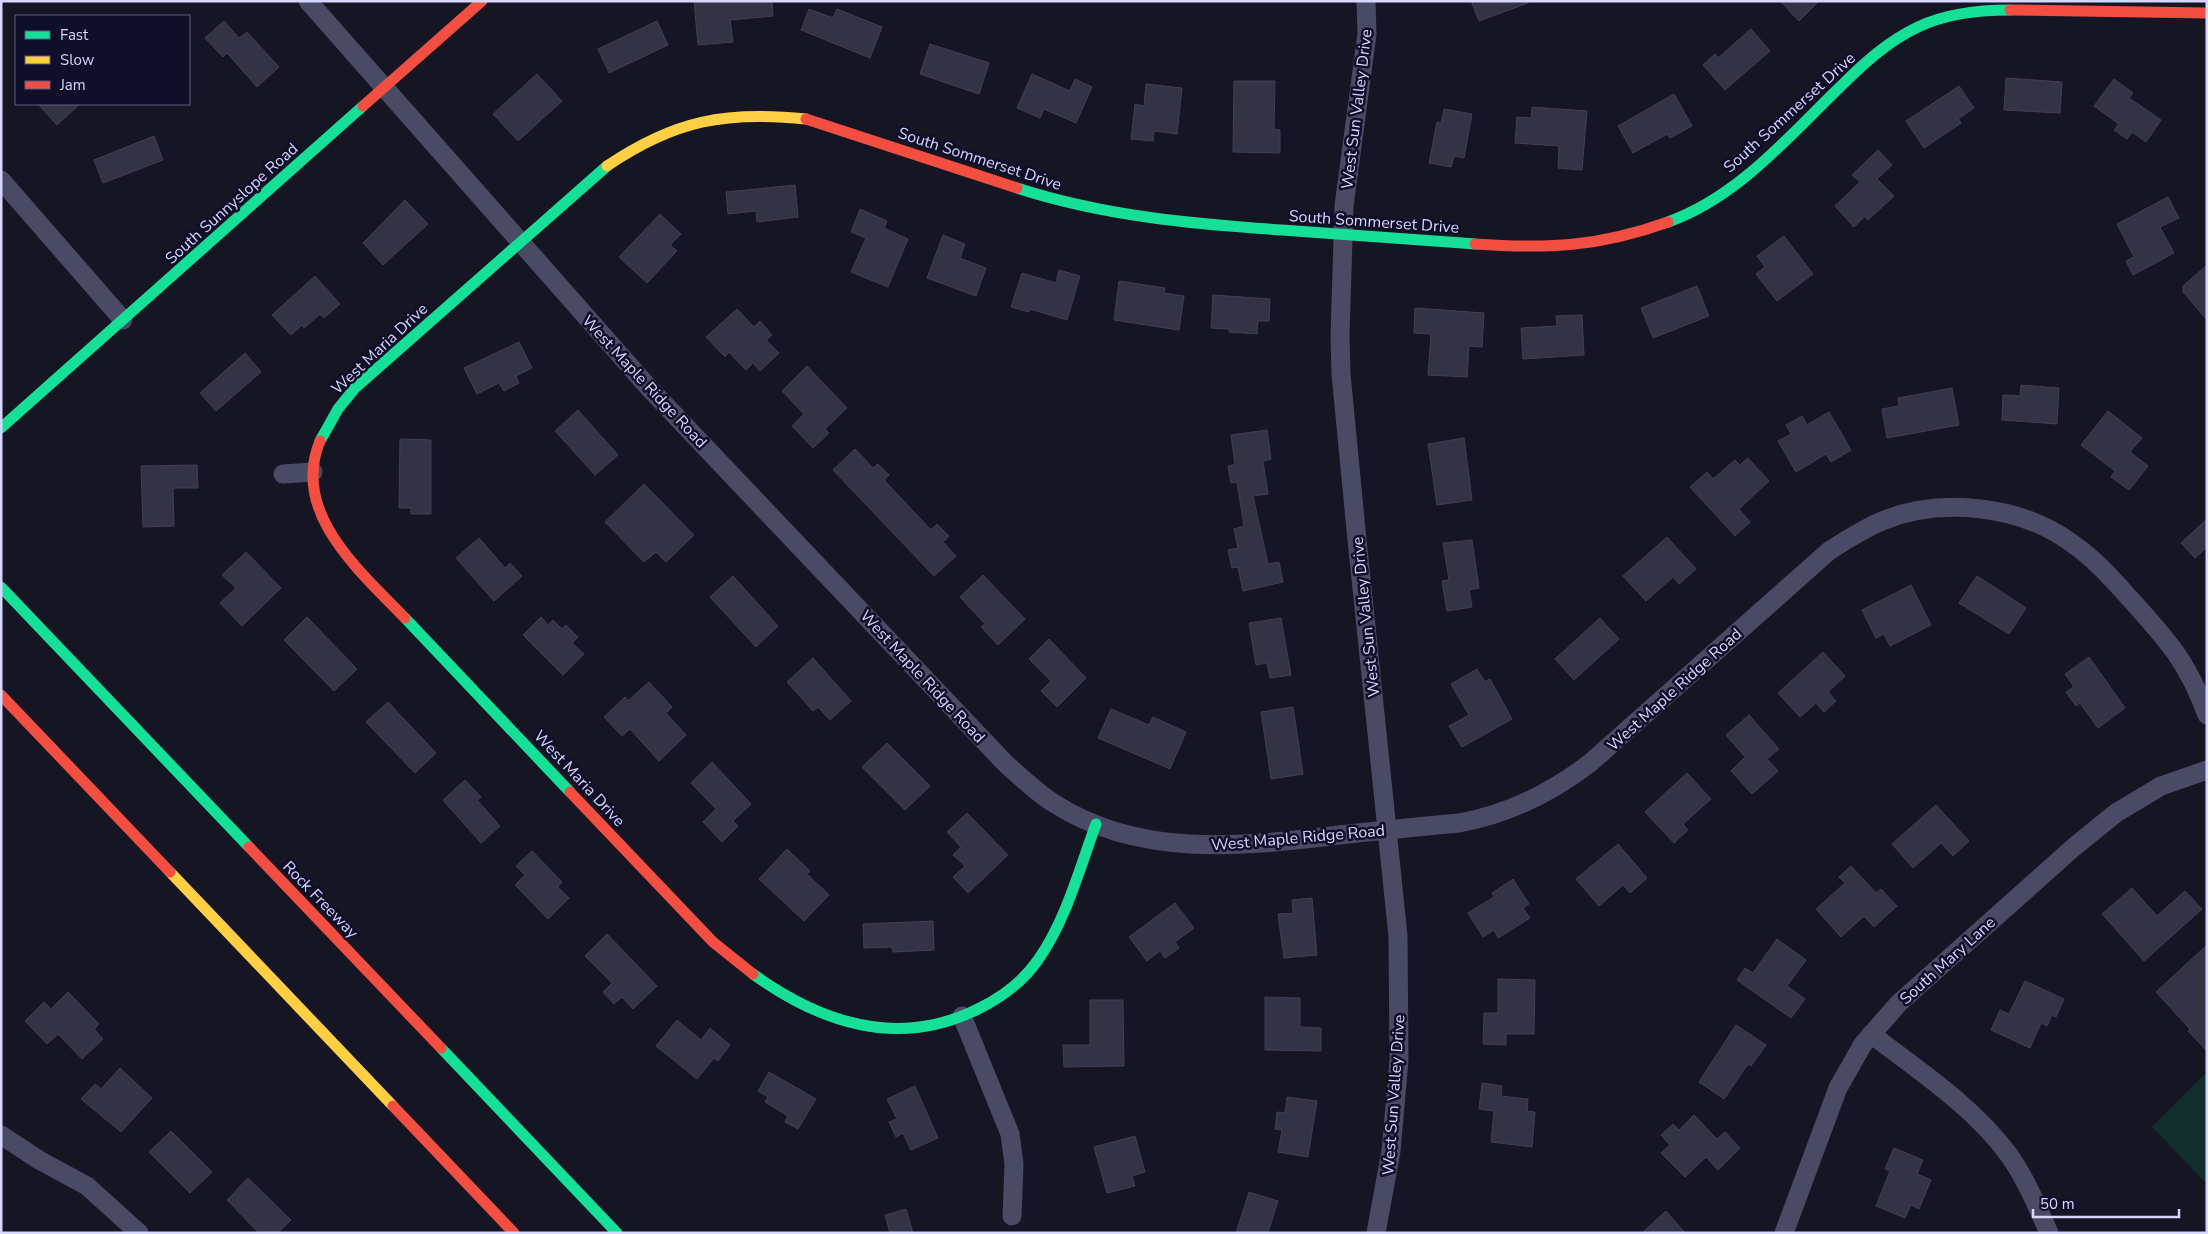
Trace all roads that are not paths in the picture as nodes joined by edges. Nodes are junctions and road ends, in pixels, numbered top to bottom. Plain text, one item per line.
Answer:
1 (308, 1) edge
2 (482, 1) edge
3 (1366, 1) edge
4 (1984, 5) edge
5 (2207, 13) edge
6 (384, 88) junction
7 (1, 180) edge
8 (1342, 234) junction
9 (520, 242) junction
10 (123, 320) junction
11 (1, 428) edge
12 (312, 472) junction
13 (283, 474) dead end
14 (1, 587) edge
15 (1, 695) edge
16 (2207, 715) edge
17 (2207, 770) edge
18 (1096, 824) junction
19 (1387, 830) junction
20 (962, 1016) junction
21 (1871, 1034) junction
22 (1, 1135) edge
23 (1012, 1216) dead end
24 (139, 1233) edge
25 (514, 1233) edge
26 (617, 1233) edge
27 (1376, 1233) edge
28 (1784, 1233) edge
29 (2049, 1233) edge

1 - 6 street, West Maple Ridge Road
2 - 6 main road, South Sunnyslope Road
3 - 8 street, West Sun Valley Drive
4 - 5 main road, South Sommerset Drive
4 - 8 main road, South Sommerset Drive
6 - 9 street, West Maple Ridge Road
6 - 10 main road, South Sunnyslope Road
7 - 10 street
8 - 9 main road, South Sommerset Drive
8 - 19 street, West Sun Valley Drive
9 - 12 main road, West Maria Drive
9 - 18 street, West Maple Ridge Road
10 - 11 main road, South Sunnyslope Road
12 - 13 street
12 - 20 main road, West Maria Drive
14 - 26 main road, Rock Freeway
15 - 25 main road
16 - 19 street, West Maple Ridge Road
17 - 21 street, South Mary Lane
18 - 19 street, West Maple Ridge Road
18 - 20 main road, West Maria Drive
19 - 27 street, West Sun Valley Drive
20 - 23 street
21 - 28 street, South Mary Lane
21 - 29 street
22 - 24 street

